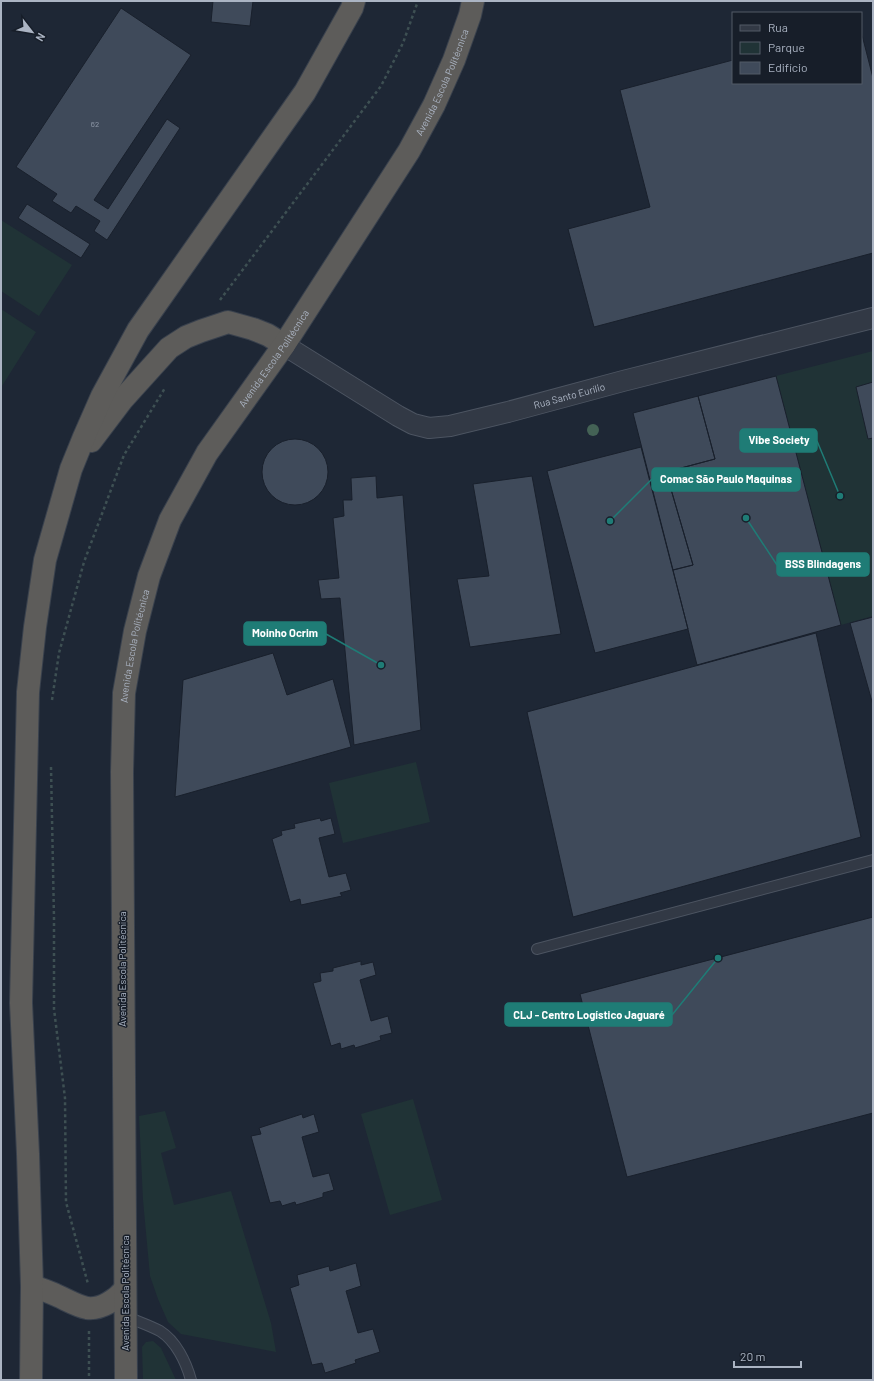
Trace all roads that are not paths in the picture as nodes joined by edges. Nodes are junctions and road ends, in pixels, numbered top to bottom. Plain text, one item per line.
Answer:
1 (354, 1) edge
2 (473, 1) edge
3 (873, 318) edge
4 (284, 345) junction
5 (71, 469) junction
6 (873, 860) edge
7 (537, 949) dead end
8 (32, 1286) junction
9 (125, 1289) junction
10 (125, 1316) junction
11 (31, 1380) edge
12 (126, 1380) edge
13 (191, 1380) edge

1 - 5 highway
2 - 4 highway, Avenida Escola Politécnica
3 - 4 street, Rua Santo Eurílio
4 - 5 highway
4 - 9 highway, Avenida Escola Politécnica
5 - 8 highway
6 - 7 lane
8 - 9 highway
8 - 11 highway
9 - 10 highway, Avenida Escola Politécnica
10 - 12 highway, Avenida Escola Politécnica
10 - 13 lane

